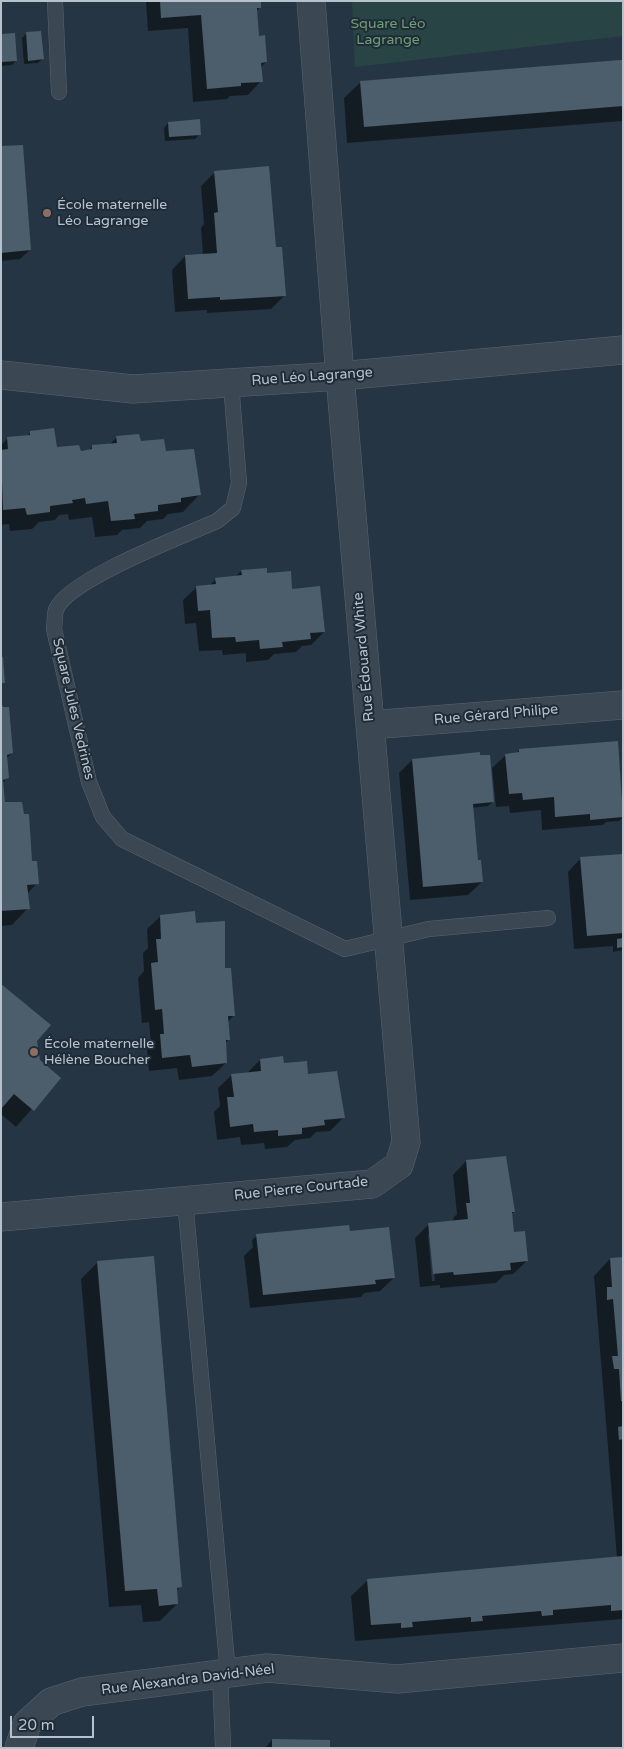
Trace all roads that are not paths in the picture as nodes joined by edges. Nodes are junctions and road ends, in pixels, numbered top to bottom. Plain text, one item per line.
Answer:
1 (55, 1) edge
2 (311, 1) edge
3 (59, 92) dead end
4 (623, 350) edge
5 (1, 375) edge
6 (340, 376) junction
7 (231, 383) junction
8 (623, 704) edge
9 (370, 725) junction
10 (548, 918) dead end
11 (387, 939) junction
12 (185, 1200) junction
13 (1, 1217) edge
14 (623, 1658) edge
15 (224, 1673) junction
16 (223, 1746) dead end
17 (19, 1748) edge

1 - 3 lane
2 - 6 street, Rue Édouard White
4 - 6 street, Rue Léo Lagrange
5 - 7 street, Rue Léo Lagrange
6 - 7 street, Rue Léo Lagrange
6 - 9 street, Rue Édouard White
7 - 11 lane, Square Jules Vedrines
8 - 9 street, Rue Gérard Philipe
9 - 11 street, Rue Édouard White
10 - 11 lane, Square Jules Vedrines
11 - 12 street, Rue Pierre Courtade
12 - 13 street, Rue Pierre Courtade
12 - 15 lane
14 - 15 street, Rue Alexandra David-Néel
15 - 16 lane
15 - 17 street, Rue Alexandra David-Néel

